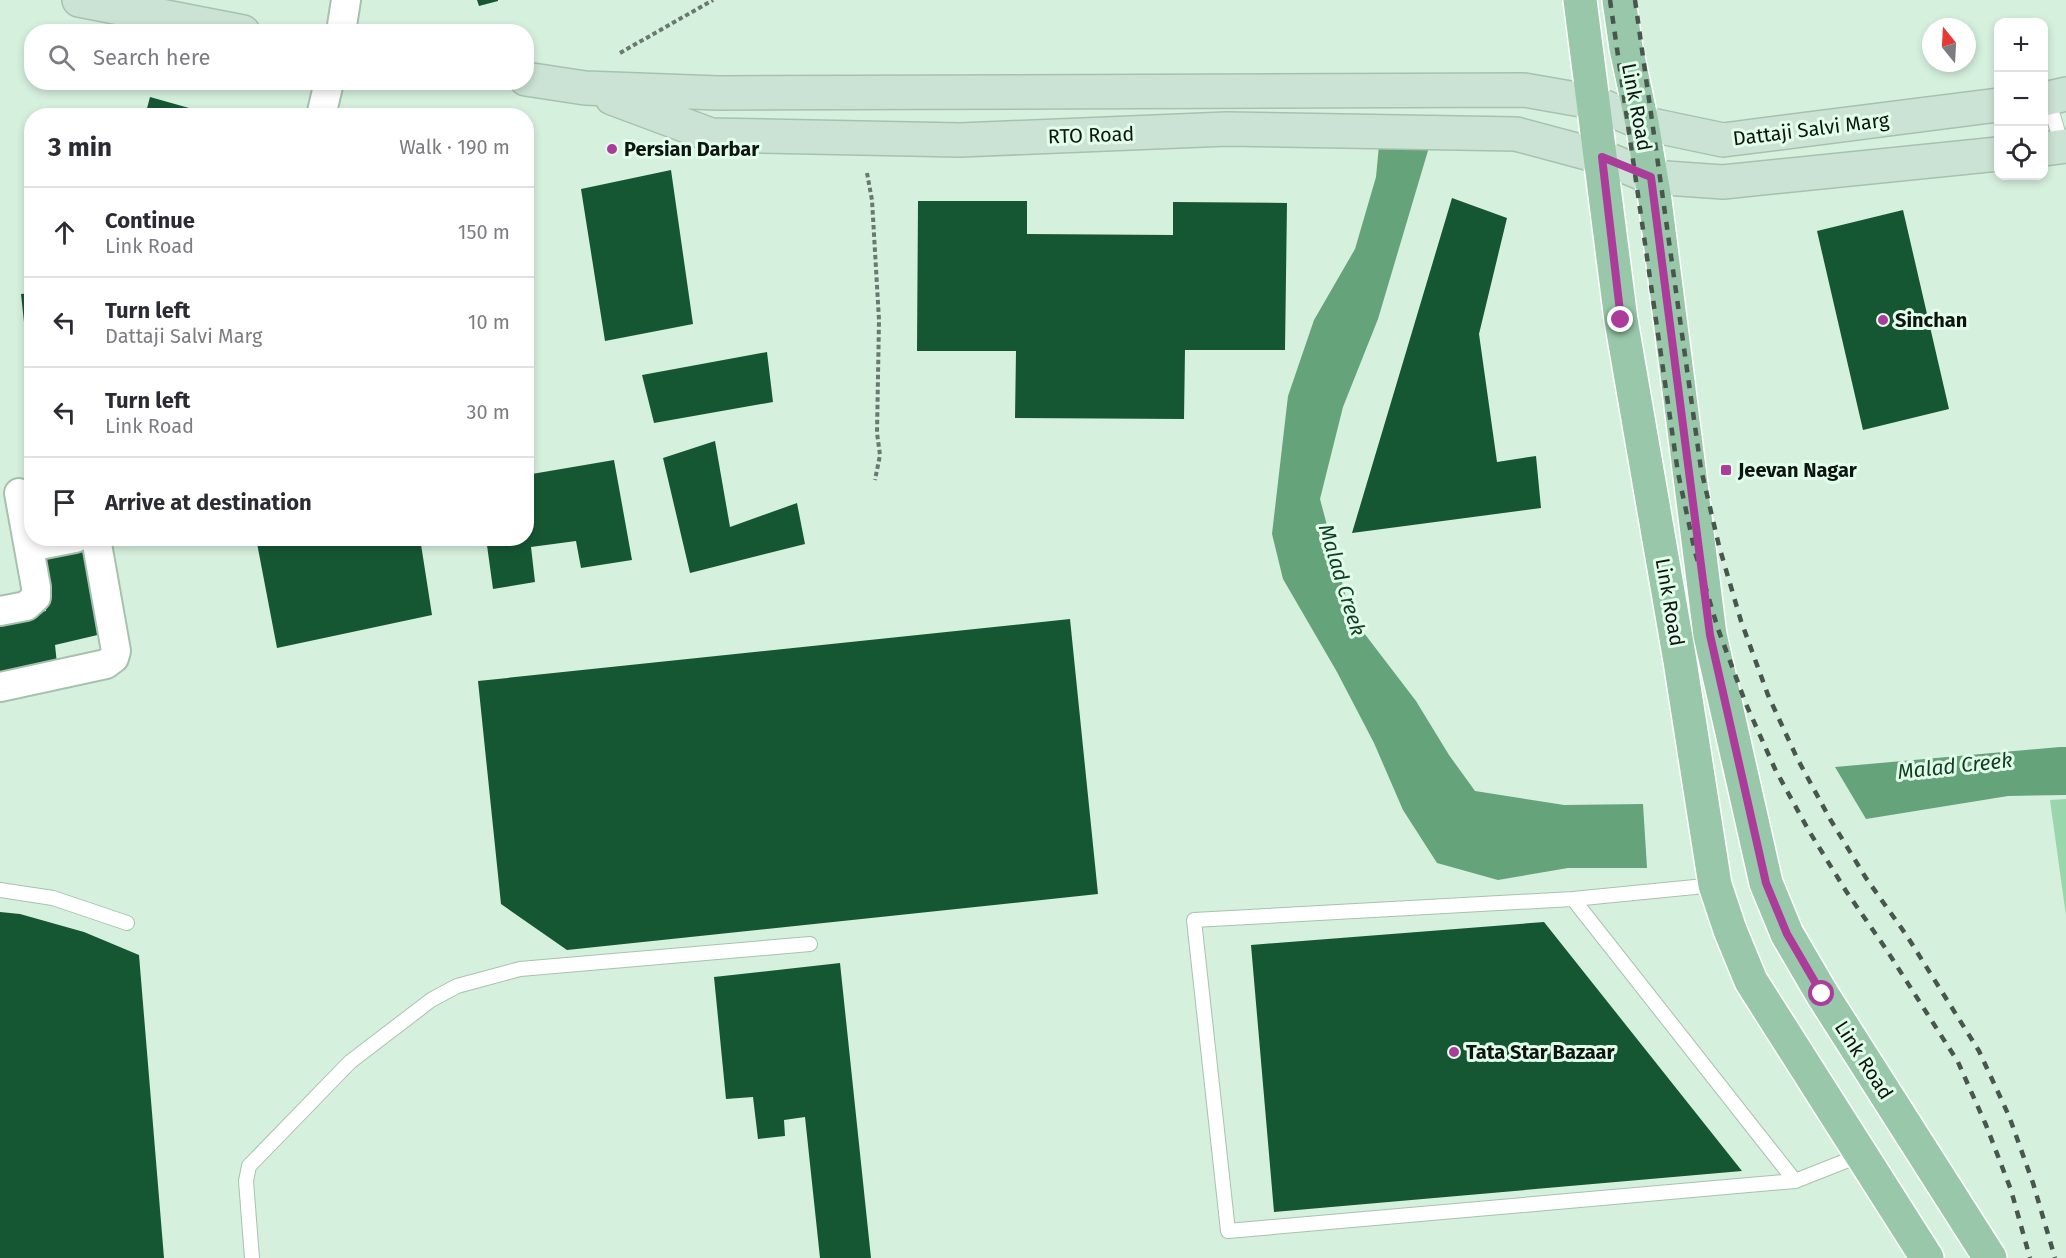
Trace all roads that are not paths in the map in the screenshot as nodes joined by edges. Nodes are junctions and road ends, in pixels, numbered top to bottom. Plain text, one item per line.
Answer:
1 (80, 0) edge
2 (346, 0) edge
3 (1580, 0) edge
4 (1619, 0) edge
5 (202, 24) edge
6 (342, 24) edge
7 (534, 80) edge
8 (585, 88) junction
9 (327, 90) edge
10 (2052, 97) edge
11 (1593, 102) junction
12 (1994, 106) edge
13 (323, 108) edge
14 (1642, 123) junction
15 (2059, 151) edge
16 (1994, 154) edge
17 (1602, 157) junction
18 (1651, 177) junction
19 (17, 494) edge
20 (24, 525) edge
21 (34, 546) edge
22 (97, 546) edge
23 (29, 547) joint
24 (0, 611) edge
25 (0, 687) edge
26 (1715, 885) junction
27 (0, 890) edge
28 (1573, 899) junction
29 (126, 923) dead end
30 (810, 944) dead end
31 (1861, 1155) junction
32 (1795, 1180) junction
33 (252, 1258) edge
34 (1926, 1258) edge
35 (1990, 1258) edge

1 - 5 street
2 - 6 street
3 - 11 main road, Link Road
4 - 14 main road, Link Road
7 - 8 street, RTO Road
8 - 11 street, RTO Road
8 - 17 street, RTO Road
9 - 13 street
10 - 15 lane
11 - 14 street, Dattaji Salvi Marg
11 - 17 main road, Link Road
12 - 14 street, Dattaji Salvi Marg
14 - 18 main road, Link Road
16 - 18 street
17 - 18 street
17 - 26 main road, Link Road
18 - 35 main road, Link Road
19 - 20 street
21 - 23 street
22 - 25 street
23 - 24 street
26 - 28 lane
26 - 31 main road, Link Road
27 - 29 lane
28 - 32 lane
28 - 32 lane
30 - 33 lane
31 - 32 lane
31 - 34 main road, Link Road

